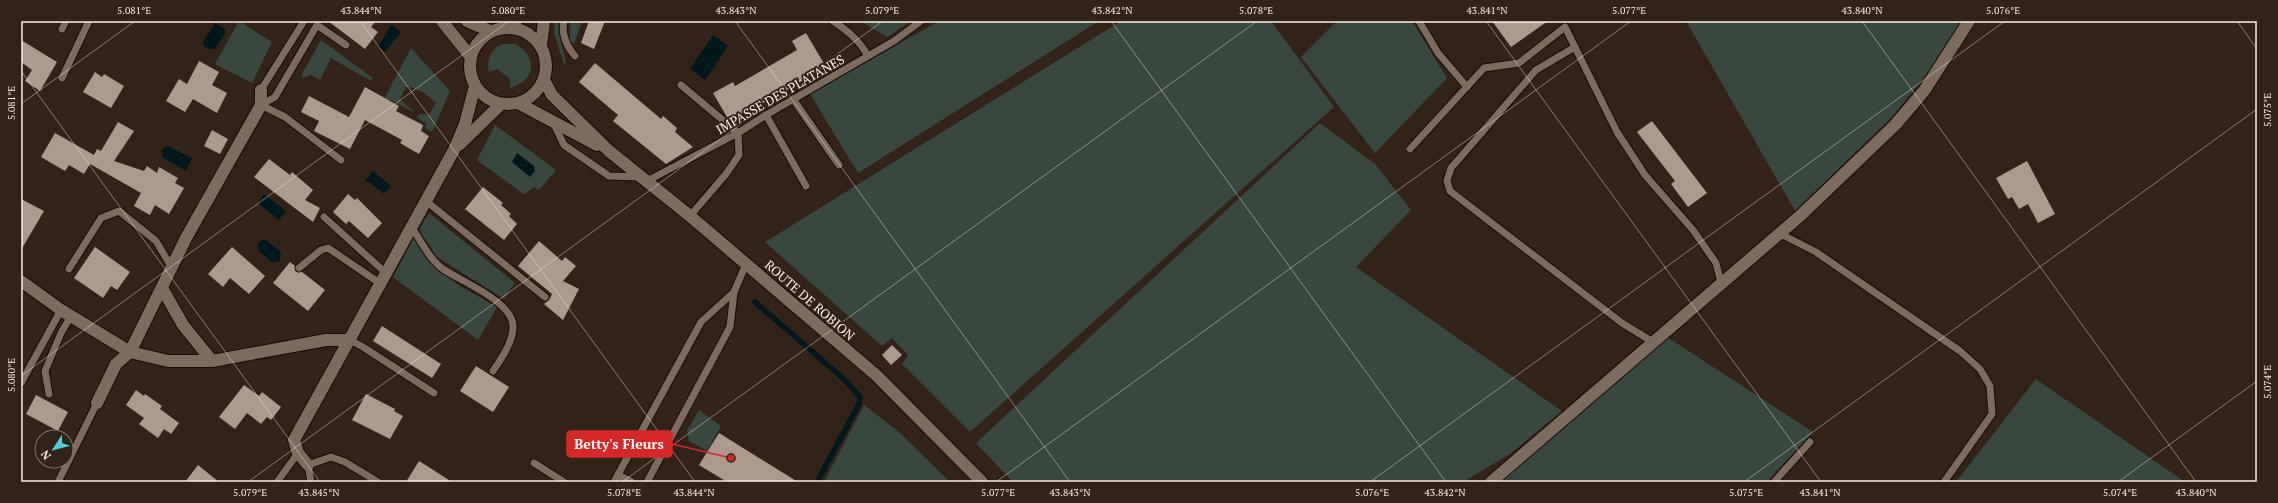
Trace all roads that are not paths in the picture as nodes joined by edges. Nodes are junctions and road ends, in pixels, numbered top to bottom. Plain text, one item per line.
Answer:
1 (66, 21) edge
2 (89, 21) edge
3 (304, 21) edge
4 (442, 21) edge
5 (467, 21) edge
6 (544, 21) edge
7 (564, 21) edge
8 (833, 21) edge
9 (921, 21) edge
10 (1419, 21) edge
11 (1969, 21) edge
12 (513, 24) edge
13 (1566, 24) edge
14 (62, 29) dead end
15 (490, 31) junction
16 (346, 45) dead end
17 (541, 46) junction
18 (1575, 47) junction
19 (470, 56) junction
20 (575, 56) dead end
21 (868, 56) junction
22 (62, 78) dead end
23 (544, 80) junction
24 (681, 85) dead end
25 (475, 86) junction
26 (1467, 87) junction
27 (261, 90) joint
28 (793, 99) junction
29 (518, 103) junction
30 (501, 104) junction
31 (261, 105) junction
32 (766, 115) junction
33 (553, 122) junction
34 (738, 134) junction
35 (1410, 149) dead end
36 (454, 150) junction
37 (609, 151) junction
38 (341, 160) dead end
39 (838, 165) dead end
40 (645, 179) junction
41 (806, 186) dead end
42 (426, 201) junction
43 (690, 216) junction
44 (324, 217) dead end
45 (412, 228) junction
46 (1779, 233) junction
47 (746, 264) junction
48 (172, 268) junction
49 (300, 268) dead end
50 (69, 269) dead end
51 (384, 279) junction
52 (21, 281) edge
53 (1721, 283) junction
54 (162, 288) junction
55 (734, 292) junction
56 (545, 297) dead end
57 (66, 313) junction
58 (350, 340) junction
59 (1653, 342) junction
60 (130, 352) junction
61 (212, 361) junction
62 (493, 371) dead end
63 (21, 383) edge
64 (434, 393) dead end
65 (49, 394) dead end
66 (97, 403) joint
67 (1810, 442) dead end
68 (298, 453) junction
69 (534, 463) dead end
70 (308, 465) junction
71 (618, 475) junction
72 (58, 482) edge
73 (277, 482) edge
74 (311, 482) edge
75 (378, 482) edge
76 (564, 482) edge
77 (614, 482) edge
78 (632, 482) edge
79 (647, 482) edge
80 (982, 482) edge
81 (1491, 482) edge
82 (1774, 482) edge
83 (1944, 482) edge

1 - 14 lane
2 - 22 lane
3 - 27 lane
4 - 19 street
5 - 15 street
6 - 17 street
7 - 20 lane
8 - 21 lane
9 - 21 lane, IMPASSE DES PLATANES
10 - 26 lane
11 - 46 street
12 - 15 street
12 - 17 street
13 - 18 lane
13 - 26 lane
15 - 19 street
16 - 31 lane
17 - 23 street
18 - 53 lane
18 - 59 lane
19 - 25 street
21 - 28 lane, IMPASSE DES PLATANES
23 - 29 street
23 - 37 street, ROUTE DE ROBION
24 - 34 lane
25 - 30 street
25 - 36 street
26 - 35 lane
27 - 31 street
28 - 32 lane, IMPASSE DES PLATANES
28 - 39 lane
29 - 30 street
29 - 33 street, ROUTE DE ROBION
30 - 36 street
31 - 38 lane
31 - 48 street
32 - 34 lane, IMPASSE DES PLATANES
32 - 41 lane
33 - 37 street, ROUTE DE ROBION
33 - 40 lane
34 - 40 lane, IMPASSE DES PLATANES
34 - 43 lane
36 - 42 street
37 - 40 street, ROUTE DE ROBION
40 - 43 street, ROUTE DE ROBION
42 - 45 street
42 - 56 lane
43 - 47 street, ROUTE DE ROBION
44 - 51 lane
45 - 51 street
45 - 62 lane
46 - 53 street
46 - 83 lane
47 - 55 lane
47 - 80 street, ROUTE DE ROBION
48 - 50 lane
48 - 54 street
49 - 51 lane
51 - 58 street
52 - 57 street
53 - 59 street
54 - 60 street
54 - 61 street
55 - 71 lane
55 - 79 lane
57 - 60 street
57 - 63 lane
57 - 65 lane
58 - 61 street
58 - 64 lane
58 - 68 street
59 - 81 street
60 - 61 street
60 - 66 street
66 - 72 lane
67 - 82 lane
68 - 70 street
68 - 73 lane
69 - 76 lane
70 - 74 lane
70 - 75 lane
71 - 77 lane
71 - 78 lane

